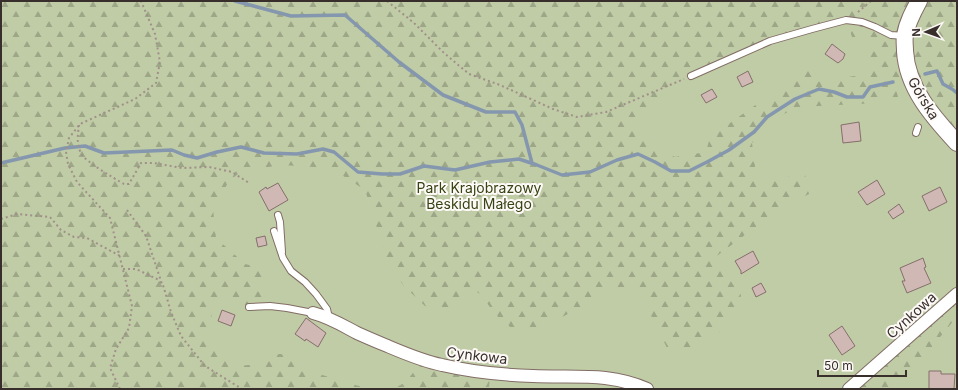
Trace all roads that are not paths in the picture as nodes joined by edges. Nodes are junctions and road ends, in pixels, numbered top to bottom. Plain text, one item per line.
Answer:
1 (919, 1) edge
2 (905, 36) junction
3 (690, 76) road end
4 (957, 143) edge
5 (278, 215) dead end
6 (274, 231) dead end
7 (283, 258) junction
8 (957, 294) edge
9 (249, 307) dead end
10 (313, 312) joint
11 (329, 318) junction
12 (647, 389) edge
13 (850, 389) edge

1 - 2 street, Górska
2 - 3 lane
2 - 4 street, Górska
5 - 7 lane
6 - 7 lane
7 - 11 lane
8 - 13 street, Cynkowa
9 - 10 lane
10 - 11 street, Cynkowa
11 - 12 street, Cynkowa

